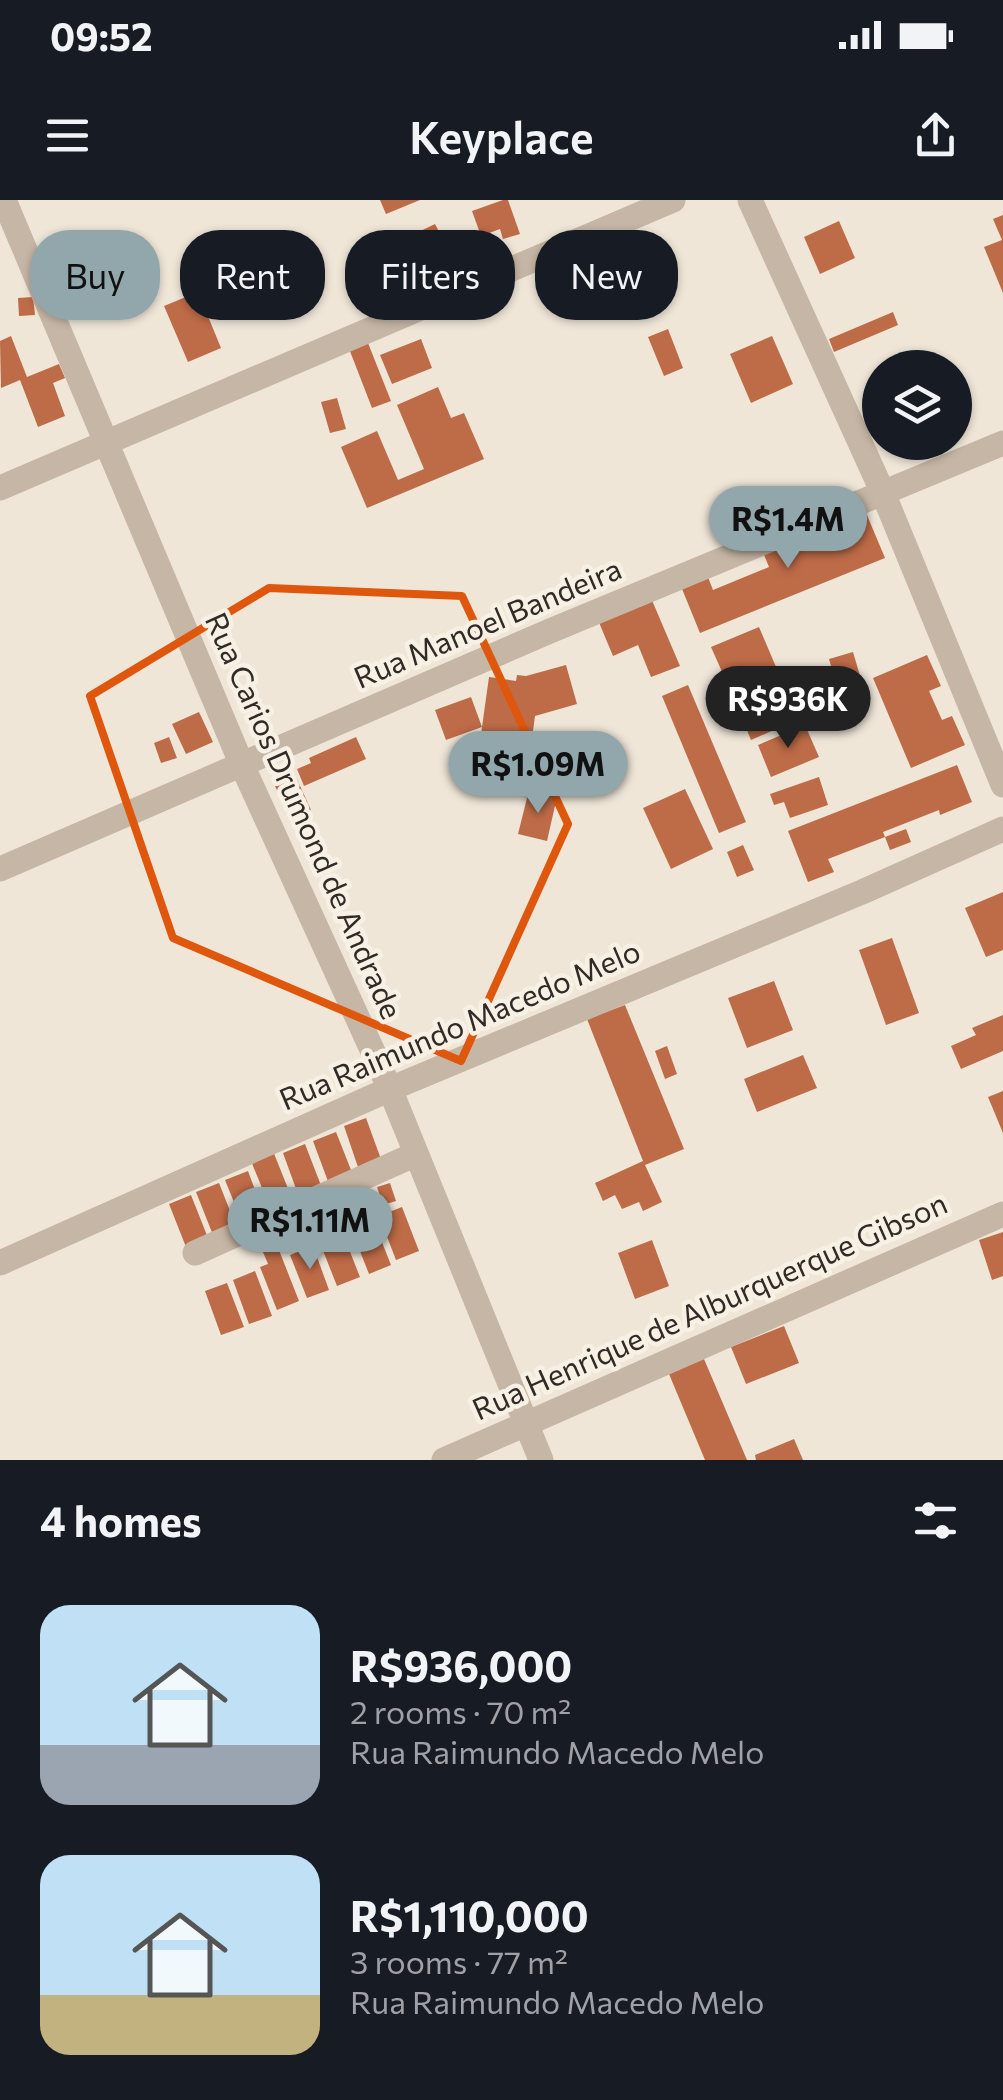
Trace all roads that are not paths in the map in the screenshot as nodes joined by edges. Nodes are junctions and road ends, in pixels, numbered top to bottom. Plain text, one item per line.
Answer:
1 (4, 200) edge
2 (673, 200) edge
3 (750, 200) edge
4 (107, 440) junction
5 (1003, 443) edge
6 (0, 488) edge
7 (884, 493) junction
8 (242, 766) junction
9 (1003, 785) edge
10 (1003, 829) edge
11 (0, 869) edge
12 (390, 1089) junction
13 (416, 1154) junction
14 (1003, 1214) edge
15 (196, 1253) dead end
16 (0, 1263) edge
17 (526, 1424) junction
18 (444, 1460) edge
19 (541, 1460) edge

1 - 4 street, Rua Carios Drumond de Andrade
2 - 4 street
3 - 7 street
4 - 6 street
4 - 8 street, Rua Carios Drumond de Andrade
5 - 7 street, Rua Manoel Bandeira
7 - 8 street, Rua Manoel Bandeira
7 - 9 street
8 - 11 street, Rua Manoel Bandeira
8 - 12 street, Rua Carios Drumond de Andrade
10 - 12 street, Rua Raimundo Macedo Melo
12 - 13 street, Rua Carios Drumond de Andrade
12 - 16 street, Rua Raimundo Macedo Melo
13 - 15 street
13 - 17 street, Rua Carios Drumond de Andrade
14 - 17 street, Rua Henrique de Alburquerque Gibson
17 - 18 street, Rua Henrique de Alburquerque Gibson
17 - 19 street, Rua Carios Drumond de Andrade

